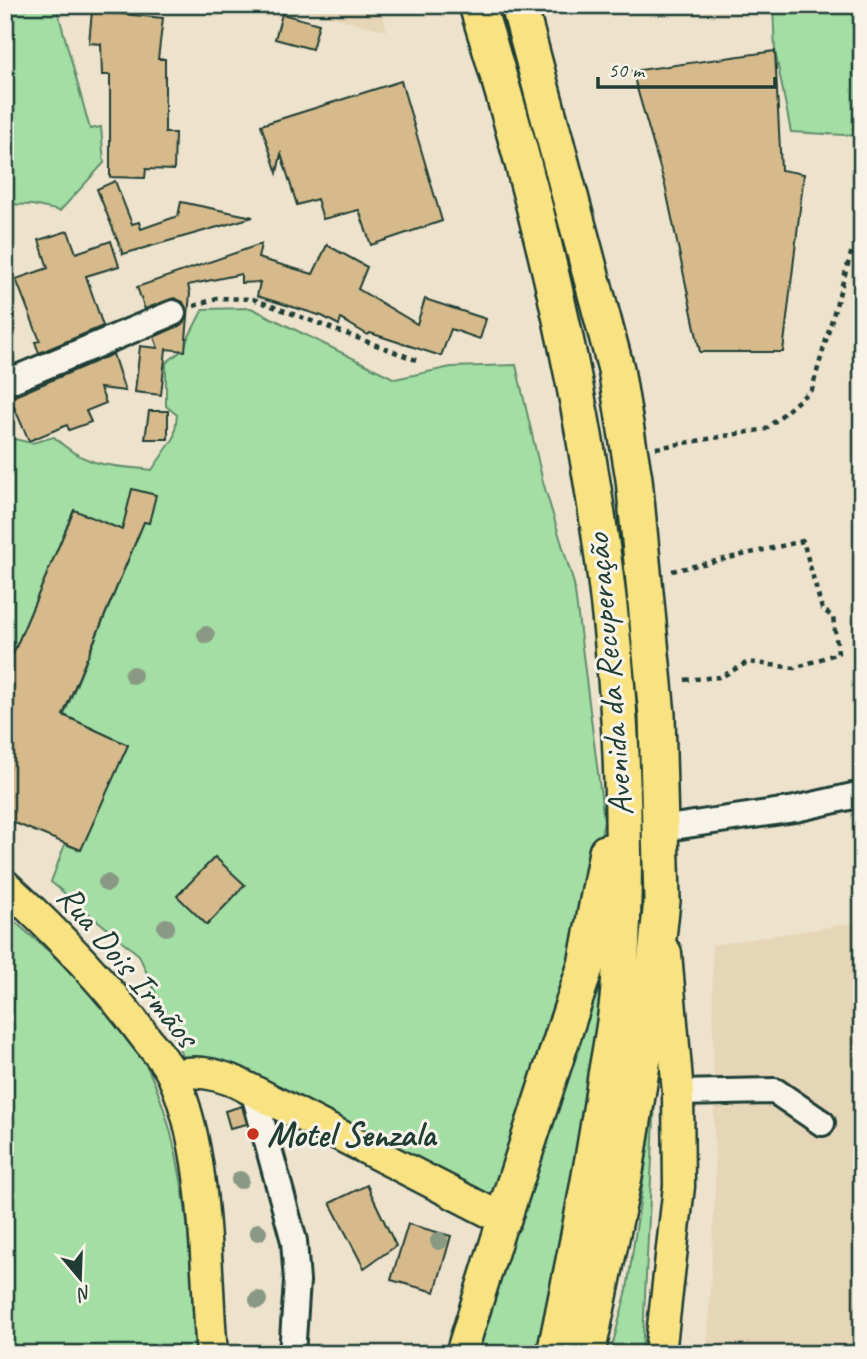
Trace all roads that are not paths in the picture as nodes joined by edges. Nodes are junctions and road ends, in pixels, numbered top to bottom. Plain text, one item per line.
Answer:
1 (477, 5) edge
2 (519, 5) edge
3 (173, 313) road end
4 (5, 383) edge
5 (621, 773) junction
6 (862, 794) edge
7 (660, 829) junction
8 (5, 885) edge
9 (662, 901) junction
10 (173, 1075) junction
11 (253, 1090) junction
12 (678, 1093) junction
13 (822, 1123) dead end
14 (503, 1219) junction
15 (212, 1354) edge
16 (292, 1354) edge
17 (461, 1354) edge
18 (555, 1354) edge
19 (587, 1354) edge
20 (660, 1354) edge

1 - 5 highway, Avenida da Recuperação
2 - 7 highway, Avenida da Recuperação
3 - 4 street
5 - 14 highway
5 - 18 highway, Avenida da Recuperação
6 - 7 street
7 - 9 highway, Avenida da Recuperação
8 - 10 main road, Rua Dois Irmãos
9 - 12 main road, Avenida da Recuperação
9 - 19 highway, Avenida da Recuperação
10 - 11 main road
10 - 15 main road, Rua Dois Irmãos
11 - 14 main road
11 - 16 street
12 - 13 street
12 - 20 main road, Avenida da Recuperação
14 - 17 main road

